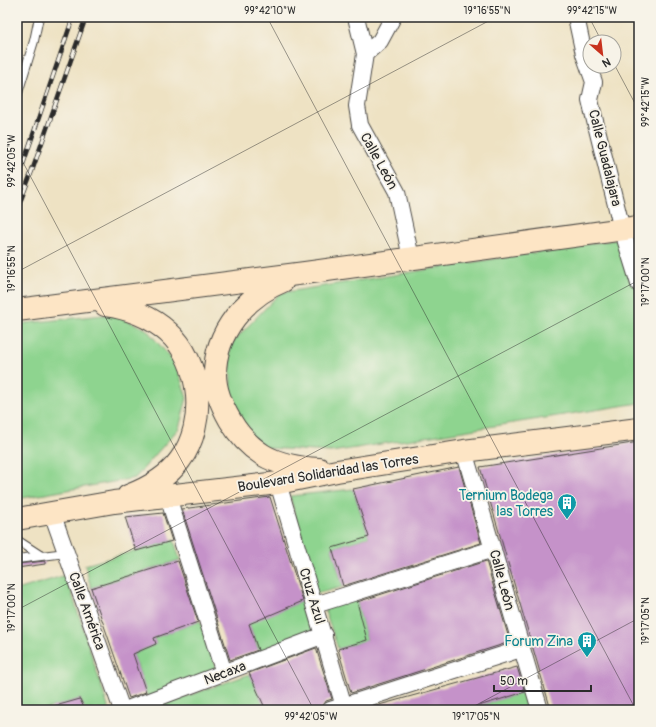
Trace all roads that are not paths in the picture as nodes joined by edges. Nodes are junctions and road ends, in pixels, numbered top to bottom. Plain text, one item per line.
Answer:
1 (39, 17) edge
2 (356, 17) edge
3 (392, 17) edge
4 (576, 17) edge
5 (365, 54) junction
6 (17, 96) edge
7 (631, 228) edge
8 (411, 258) junction
9 (305, 273) junction
10 (639, 284) edge
11 (64, 304) junction
12 (17, 310) edge
13 (639, 429) edge
14 (464, 451) junction
15 (338, 471) junction
16 (278, 483) junction
17 (168, 497) junction
18 (114, 502) junction
19 (52, 512) junction
20 (17, 519) edge
21 (17, 540) edge
22 (493, 549) junction
23 (66, 553) junction
24 (40, 555) junction
25 (17, 559) edge
26 (315, 605) junction
27 (324, 635) junction
28 (521, 650) junction
29 (224, 673) junction
30 (340, 708) edge
31 (124, 710) edge
32 (540, 710) edge

1 - 6 lane
2 - 5 street, Calle León
3 - 5 street
4 - 7 street, Calle Guadalajara
5 - 8 street, Calle León
7 - 8 main road
7 - 10 street, Calle Guadalajara
8 - 9 main road
9 - 11 main road
9 - 15 main road
11 - 12 main road
11 - 18 main road
13 - 14 main road, Boulevard Solidaridad las Torres
14 - 15 main road, Boulevard Solidaridad las Torres
14 - 22 street, Calle León
15 - 16 main road, Boulevard Solidaridad las Torres
16 - 17 main road, Boulevard Solidaridad las Torres
16 - 26 street, Cruz Azul
17 - 18 main road, Boulevard Solidaridad las Torres
17 - 29 street
18 - 19 main road, Boulevard Solidaridad las Torres
19 - 20 main road, Boulevard Solidaridad las Torres
19 - 23 street, Calle América
21 - 24 lane
22 - 26 street
22 - 28 street, Calle León
23 - 24 lane
23 - 31 street, Calle América
24 - 25 lane
26 - 27 street, Cruz Azul
27 - 29 street, Necaxa
27 - 30 street, Cruz Azul
28 - 30 street
28 - 32 street, Calle León
29 - 31 street, Necaxa

